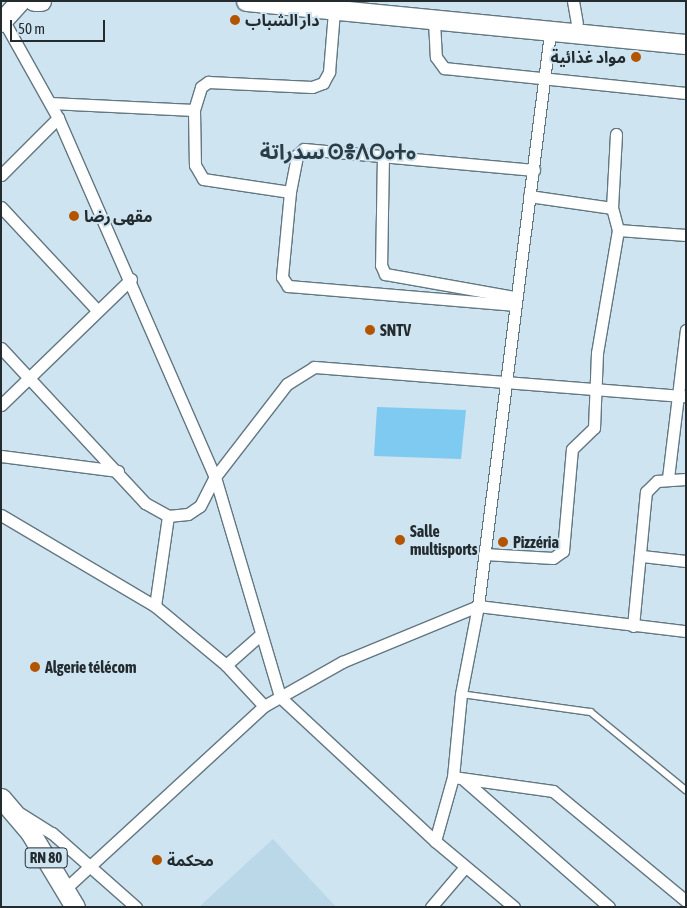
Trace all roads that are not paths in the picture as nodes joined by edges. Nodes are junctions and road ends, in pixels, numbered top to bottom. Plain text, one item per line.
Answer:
1 (20, 1) edge
2 (34, 1) edge
3 (41, 1) edge
4 (246, 1) edge
5 (359, 1) edge
6 (572, 1) edge
7 (334, 11) junction
8 (2, 19) edge
9 (434, 21) junction
10 (577, 23) junction
11 (686, 32) edge
12 (550, 33) junction
13 (686, 44) edge
14 (544, 76) junction
15 (686, 93) edge
16 (50, 103) junction
17 (194, 110) junction
18 (58, 118) junction
19 (616, 134) dead end
20 (383, 155) junction
21 (534, 170) junction
22 (1, 175) edge
23 (290, 192) junction
24 (529, 196) junction
25 (1, 207) edge
26 (612, 208) junction
27 (618, 230) junction
28 (686, 235) edge
29 (131, 279) junction
30 (513, 301) junction
31 (96, 309) junction
32 (686, 330) edge
33 (1, 348) edge
34 (29, 375) junction
35 (506, 380) junction
36 (594, 388) junction
37 (681, 395) edge
38 (1, 406) edge
39 (1, 456) edge
40 (118, 471) junction
41 (215, 478) junction
42 (668, 478) junction
43 (686, 479) edge
44 (1, 515) edge
45 (168, 516) junction
46 (484, 554) junction
47 (642, 556) junction
48 (686, 561) edge
49 (155, 606) junction
50 (478, 606) junction
51 (633, 626) junction
52 (686, 631) edge
53 (259, 636) junction
54 (226, 665) junction
55 (461, 694) junction
56 (280, 697) junction
57 (264, 706) junction
58 (458, 778) junction
59 (686, 790) edge
60 (8, 804) edge
61 (435, 841) junction
62 (89, 864) junction
63 (466, 867) junction
64 (65, 889) junction
65 (686, 900) edge
66 (75, 907) edge
67 (136, 907) edge
68 (431, 907) edge
69 (514, 907) edge
70 (609, 907) edge

1 - 8 main road
2 - 3 main road
4 - 7 main road
5 - 10 main road
6 - 10 street
7 - 9 main road
7 - 17 street
8 - 16 street
9 - 12 main road
9 - 14 street
10 - 11 main road
12 - 13 main road
12 - 14 street
14 - 15 street
14 - 21 street
16 - 17 street
16 - 18 street
17 - 23 street
18 - 22 street
18 - 29 street
19 - 26 street
20 - 21 street
20 - 23 street
20 - 30 street
21 - 24 street
23 - 30 street
24 - 26 street
24 - 30 street
25 - 31 street
26 - 27 street
27 - 28 street
27 - 36 street
29 - 31 street
29 - 41 street
30 - 35 street
31 - 34 street
32 - 37 street
33 - 34 street
34 - 38 street
34 - 40 street
35 - 36 street
35 - 41 street
35 - 46 street
36 - 37 street
36 - 46 street
37 - 42 street
39 - 40 street
40 - 45 street
41 - 45 street
41 - 53 street
42 - 43 street
42 - 47 street
44 - 49 street
45 - 49 street
46 - 50 street
47 - 48 street
47 - 51 street
49 - 54 street
50 - 51 street
50 - 55 street
50 - 56 street
51 - 52 street
53 - 54 street
53 - 56 street
54 - 57 street
55 - 58 street
55 - 59 lane
56 - 57 street
56 - 61 street
57 - 62 street
58 - 61 street
58 - 65 street
58 - 70 street
60 - 62 street
60 - 64 main road, RN 80
61 - 63 street
62 - 64 street
62 - 67 street
63 - 68 street
63 - 69 street
64 - 66 main road, RN 80

